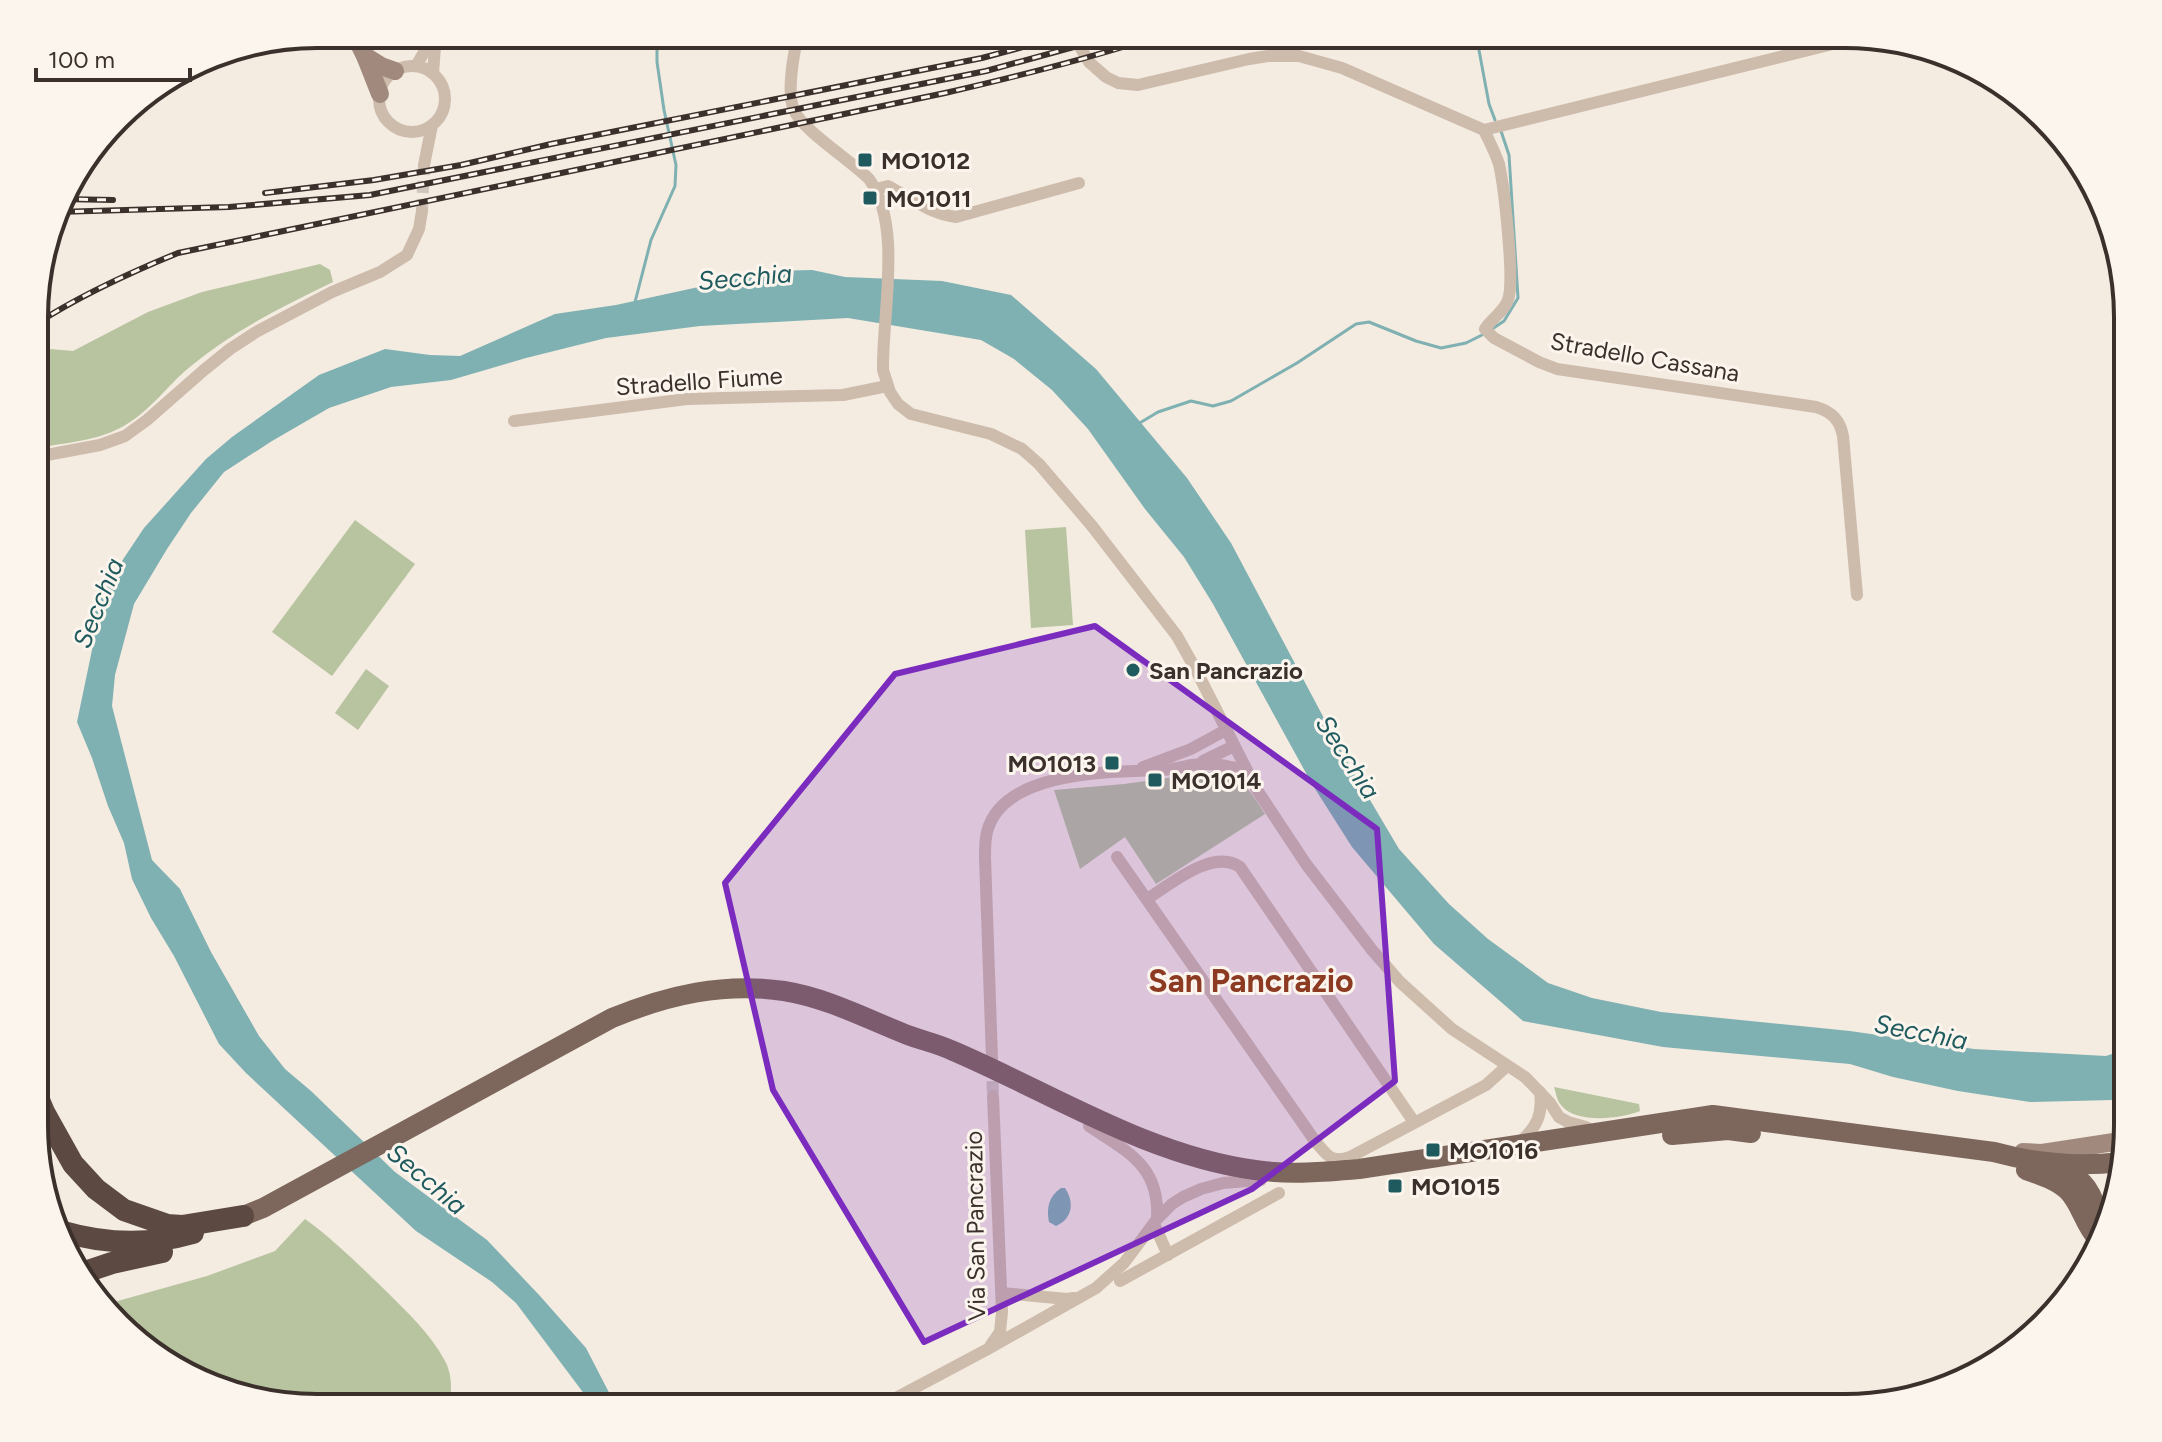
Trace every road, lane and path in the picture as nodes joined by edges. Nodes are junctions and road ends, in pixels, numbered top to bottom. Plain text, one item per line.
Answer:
1 (359, 48) edge
2 (362, 48) edge
3 (427, 48) edge
4 (434, 48) edge
5 (795, 48) edge
6 (1081, 48) edge
7 (1816, 48) edge
8 (416, 66) junction
9 (395, 71) junction
10 (433, 73) junction
11 (380, 94) junction
12 (432, 125) junction
13 (1484, 130) junction
14 (409, 132) junction
15 (1079, 183) dead end
16 (876, 189) junction
17 (422, 211) tunnel mouth
18 (887, 386) junction
19 (514, 421) dead end
20 (48, 455) edge
21 (1857, 595) dead end
22 (1226, 730) junction
23 (1234, 746) junction
24 (1196, 764) junction
25 (1136, 770) junction
26 (1246, 771) junction
27 (1117, 857) dead end
28 (1147, 899) junction
29 (906, 1035) junction
30 (992, 1059) tunnel mouth
31 (1507, 1066) junction
32 (1540, 1092) junction
33 (993, 1096) tunnel mouth
34 (48, 1119) edge
35 (1414, 1122) junction
36 (1089, 1126) junction
37 (1596, 1134) junction
38 (2113, 1142) edge
39 (1515, 1146) junction
40 (1994, 1152) junction
41 (2110, 1164) edge
42 (2109, 1173) edge
43 (1261, 1180) junction
44 (1279, 1193) dead end
45 (253, 1212) junction
46 (2098, 1215) edge
47 (2098, 1216) edge
48 (1156, 1222) junction
49 (71, 1234) edge
50 (1168, 1255) junction
51 (91, 1270) edge
52 (1120, 1281) dead end
53 (1002, 1293) junction
54 (1081, 1297) junction
55 (986, 1350) junction
56 (904, 1394) edge

1 - 11 main road
2 - 9 main road
3 - 8 street
4 - 10 street
5 - 16 street
6 - 13 street
7 - 13 street
8 - 9 street
8 - 10 street
9 - 11 street
10 - 12 street
11 - 14 street
12 - 14 street
12 - 14 street
13 - 21 street, Stradello Cassana
15 - 16 street
16 - 18 street
17 - 20 street
18 - 19 street, Stradello Fiume
18 - 22 street
22 - 23 street
22 - 25 street
23 - 24 street
23 - 26 street
24 - 25 street
24 - 26 street
25 - 30 street
26 - 31 street
27 - 28 street
28 - 35 street
28 - 35 street
29 - 36 main road
29 - 39 main road
29 - 45 main road
31 - 32 street
31 - 35 street
32 - 37 street
32 - 39 street
33 - 53 street, Via San Pancrazio
34 - 45 highway
36 - 43 main road
36 - 48 street
37 - 39 main road
37 - 40 main road
38 - 40 main road
40 - 41 main road
42 - 46 main road
43 - 47 main road
43 - 48 street
44 - 50 street
45 - 49 highway
45 - 51 highway
48 - 50 street
48 - 54 street
50 - 52 street
53 - 54 street
53 - 55 street, Via San Pancrazio
54 - 55 street
55 - 56 street

